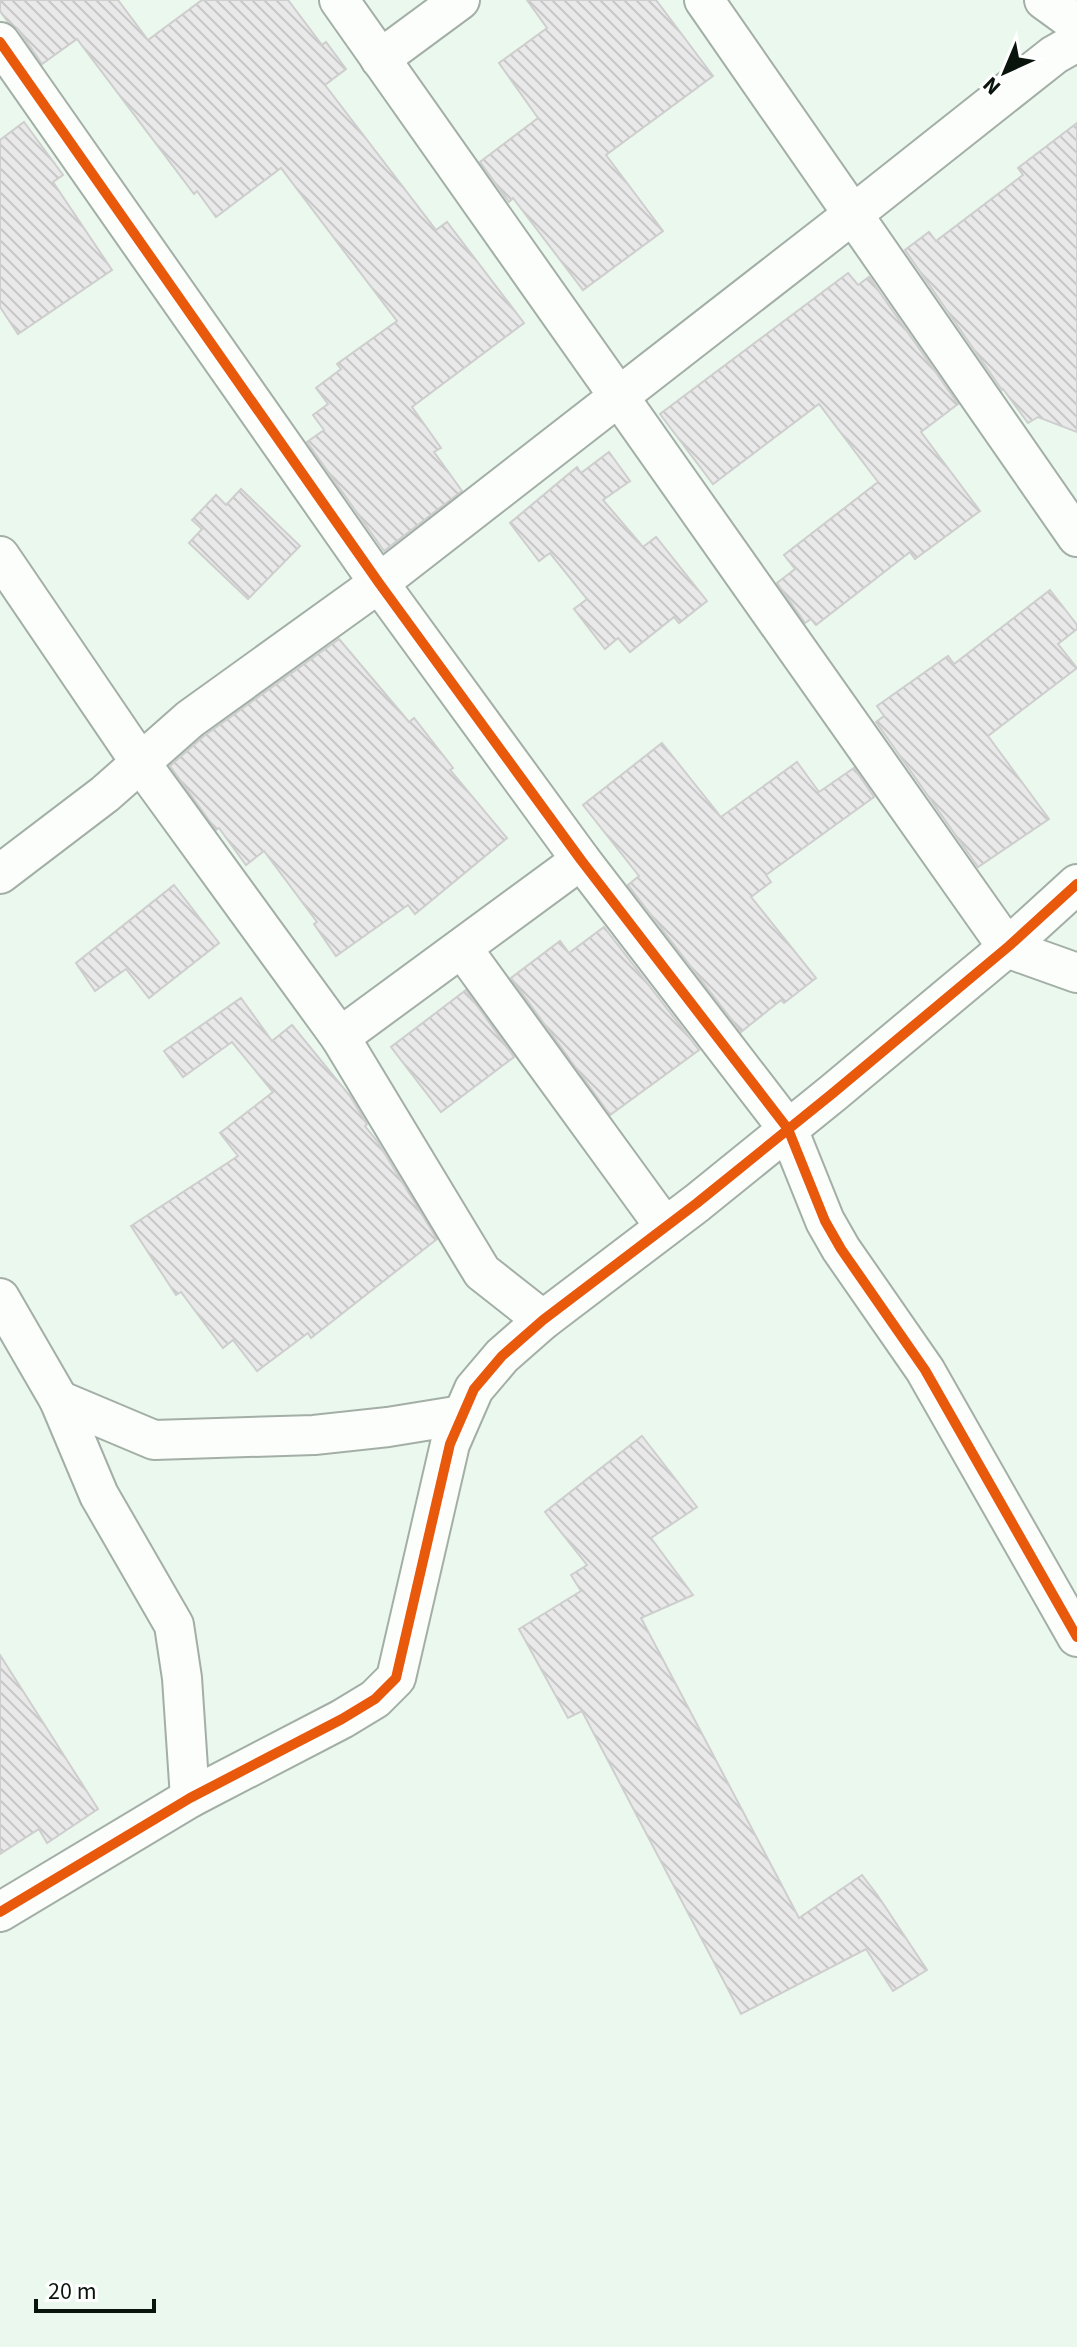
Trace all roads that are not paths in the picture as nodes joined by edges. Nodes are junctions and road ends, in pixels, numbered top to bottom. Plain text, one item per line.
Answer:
1 (339, 0) edge
2 (460, 0) edge
3 (704, 0) edge
4 (1044, 0) edge
5 (1077, 24) edge
6 (0, 42) edge
7 (1077, 42) edge
8 (380, 59) junction
9 (852, 215) junction
10 (618, 397) junction
11 (1077, 537) edge
12 (0, 556) edge
13 (379, 583) junction
14 (140, 762) junction
15 (581, 860) junction
16 (0, 874) edge
17 (1077, 884) edge
18 (1009, 946) junction
19 (462, 948) junction
20 (1077, 973) edge
21 (340, 1037) junction
22 (788, 1129) junction
23 (665, 1227) junction
24 (4, 1312) edge
25 (543, 1320) junction
26 (59, 1400) junction
27 (462, 1415) junction
28 (1077, 1637) edge
29 (190, 1798) junction
30 (0, 1912) edge

1 - 8 street
2 - 8 street
3 - 9 street
4 - 5 street
6 - 13 street
7 - 9 street
8 - 10 street
9 - 10 street
9 - 11 street
10 - 13 street
10 - 18 street
12 - 14 street
13 - 14 street
13 - 15 street
14 - 16 street
14 - 21 street
15 - 19 street
15 - 22 street
17 - 18 street
18 - 20 street
18 - 22 street
19 - 21 street
19 - 23 street
21 - 25 street
22 - 23 street
22 - 28 street
23 - 25 street
24 - 26 street
25 - 27 street
26 - 27 street
26 - 29 street
27 - 29 street
29 - 30 street

